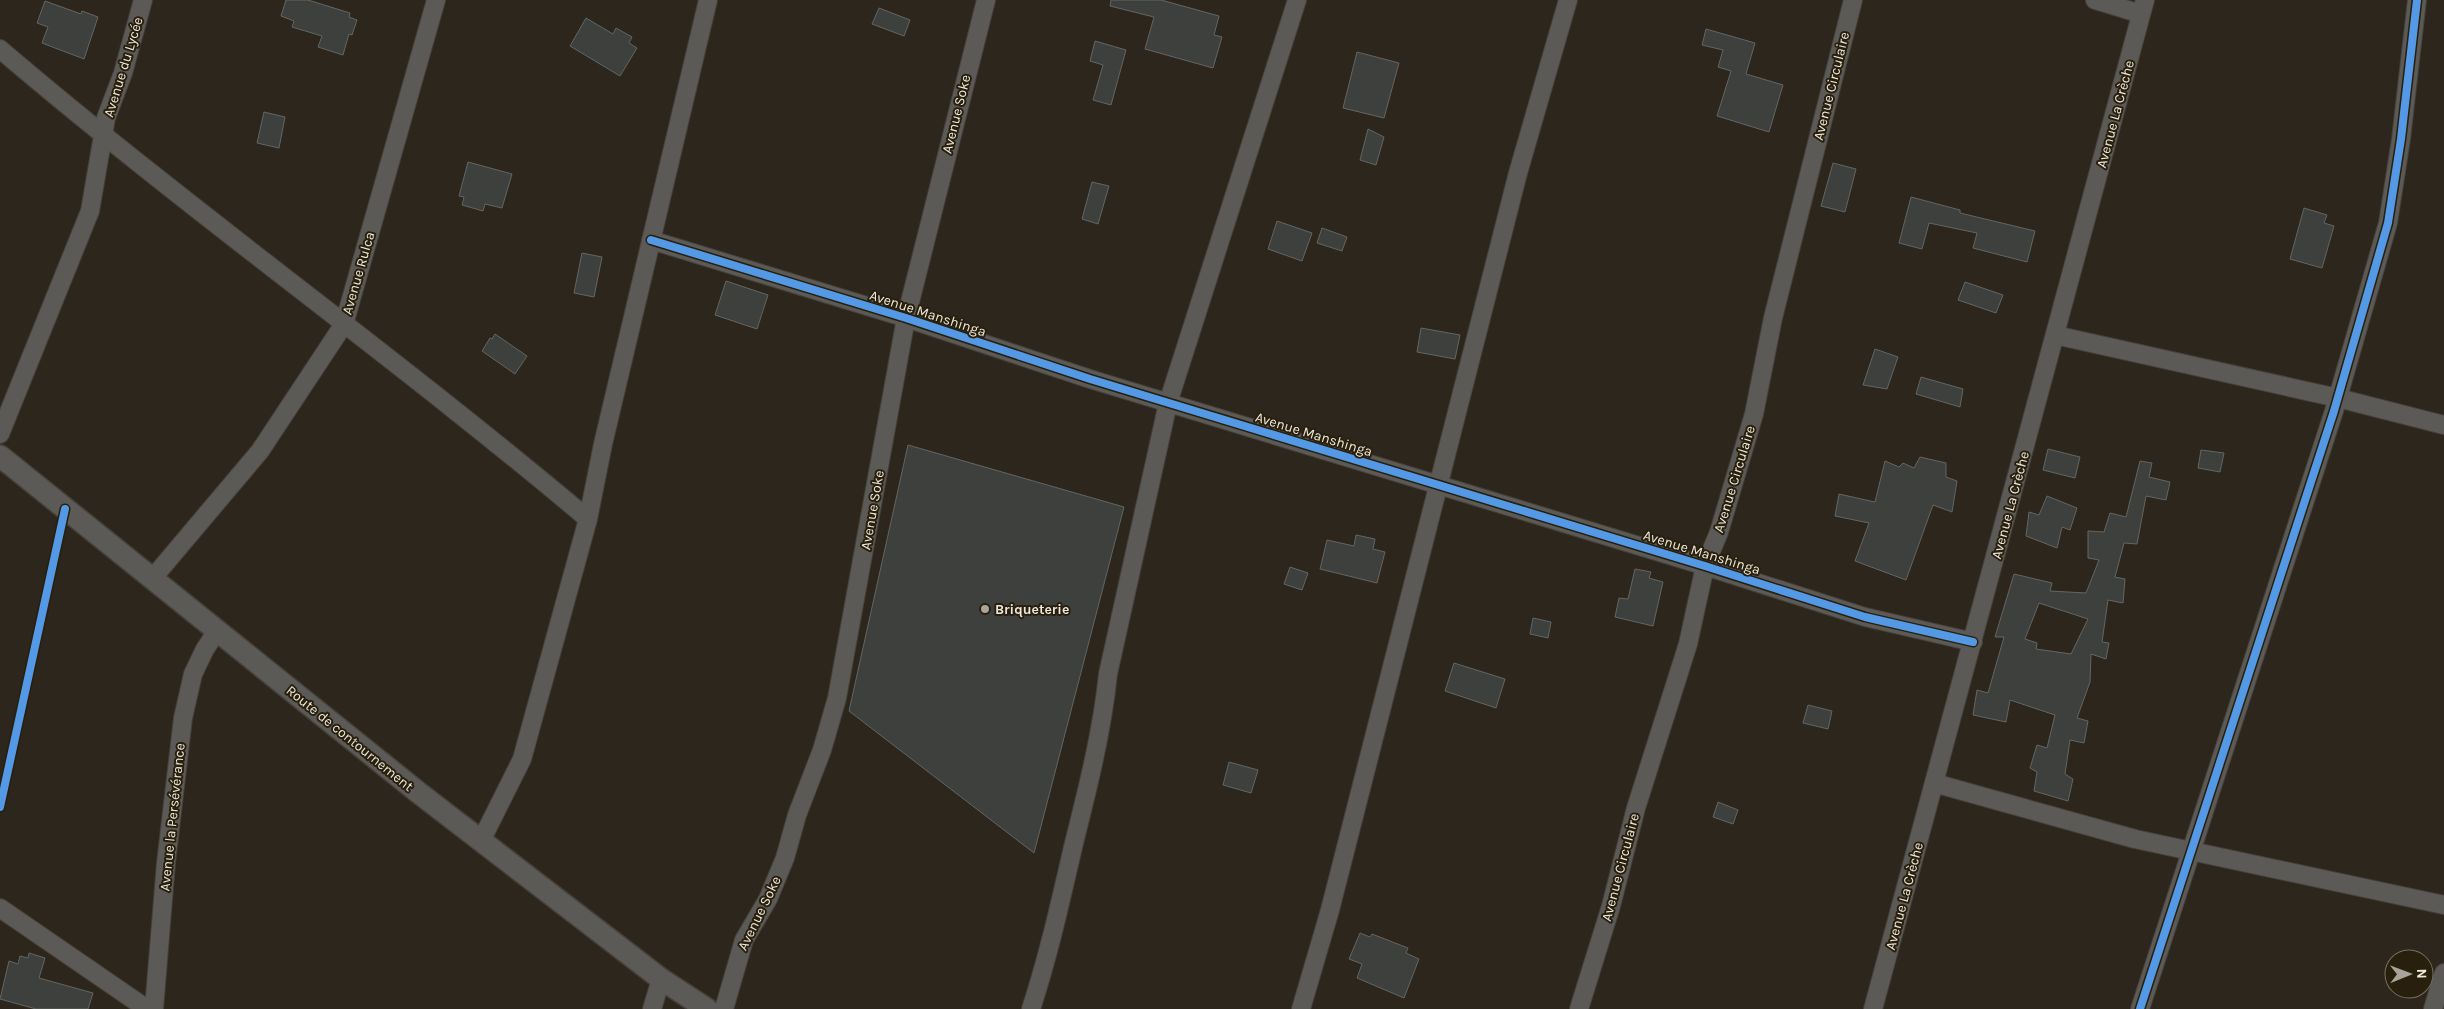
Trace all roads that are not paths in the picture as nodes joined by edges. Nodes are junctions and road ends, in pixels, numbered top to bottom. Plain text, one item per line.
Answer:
1 (143, 0) edge
2 (436, 0) edge
3 (708, 0) edge
4 (986, 0) edge
5 (1297, 0) edge
6 (1568, 0) edge
7 (1853, 0) edge
8 (2095, 0) edge
9 (2417, 0) edge
10 (2143, 7) edge
11 (0, 49) edge
12 (104, 135) junction
13 (651, 240) junction
14 (906, 318) junction
15 (344, 324) junction
16 (2055, 335) junction
17 (2338, 398) junction
18 (1168, 403) junction
19 (2444, 425) edge
20 (0, 434) edge
21 (0, 456) edge
22 (1437, 484) junction
23 (588, 519) junction
24 (1705, 566) junction
25 (152, 579) junction
26 (217, 631) junction
27 (1973, 642) junction
28 (1934, 783) junction
29 (481, 841) junction
30 (2191, 851) junction
31 (2444, 905) edge
32 (0, 908) edge
33 (2444, 974) edge
34 (661, 978) junction
35 (2437, 1008) edge
36 (147, 1009) edge
37 (154, 1009) edge
38 (652, 1009) edge
39 (707, 1009) edge
40 (724, 1009) edge
41 (1031, 1009) edge
42 (1301, 1009) edge
43 (1578, 1009) edge
44 (1872, 1009) edge
45 (2140, 1009) edge

1 - 12 street, Avenue du Lycée
2 - 15 street, Avenue Rulca
3 - 13 street
4 - 14 street, Avenue Soke
5 - 18 street
6 - 22 street
7 - 24 street, Avenue Circulaire
8 - 10 street
9 - 17 street
10 - 16 street, Avenue La Crèche
11 - 12 street
12 - 15 street
12 - 20 street, Avenue du Lycée
13 - 14 street, Avenue Manshinga
13 - 23 street
14 - 18 street, Avenue Manshinga
14 - 40 street, Avenue Soke
15 - 23 street
15 - 25 street, Avenue Rulca
16 - 17 street
16 - 27 street, Avenue La Crèche
17 - 19 street
17 - 30 street
18 - 22 street, Avenue Manshinga
18 - 41 street
21 - 25 street, Route de contournement
22 - 24 street, Avenue Manshinga
22 - 42 street
23 - 29 street
24 - 27 street, Avenue Manshinga
24 - 43 street, Avenue Circulaire
25 - 26 street, Route de contournement
26 - 29 street, Route de contournement
26 - 37 street, Avenue la Persévérance
27 - 28 street, Avenue La Crèche
28 - 30 street
28 - 44 street, Avenue La Crèche
29 - 34 street, Route de contournement
30 - 31 street
30 - 45 street
32 - 36 street
33 - 35 street
34 - 38 street
34 - 39 street, Route de contournement

